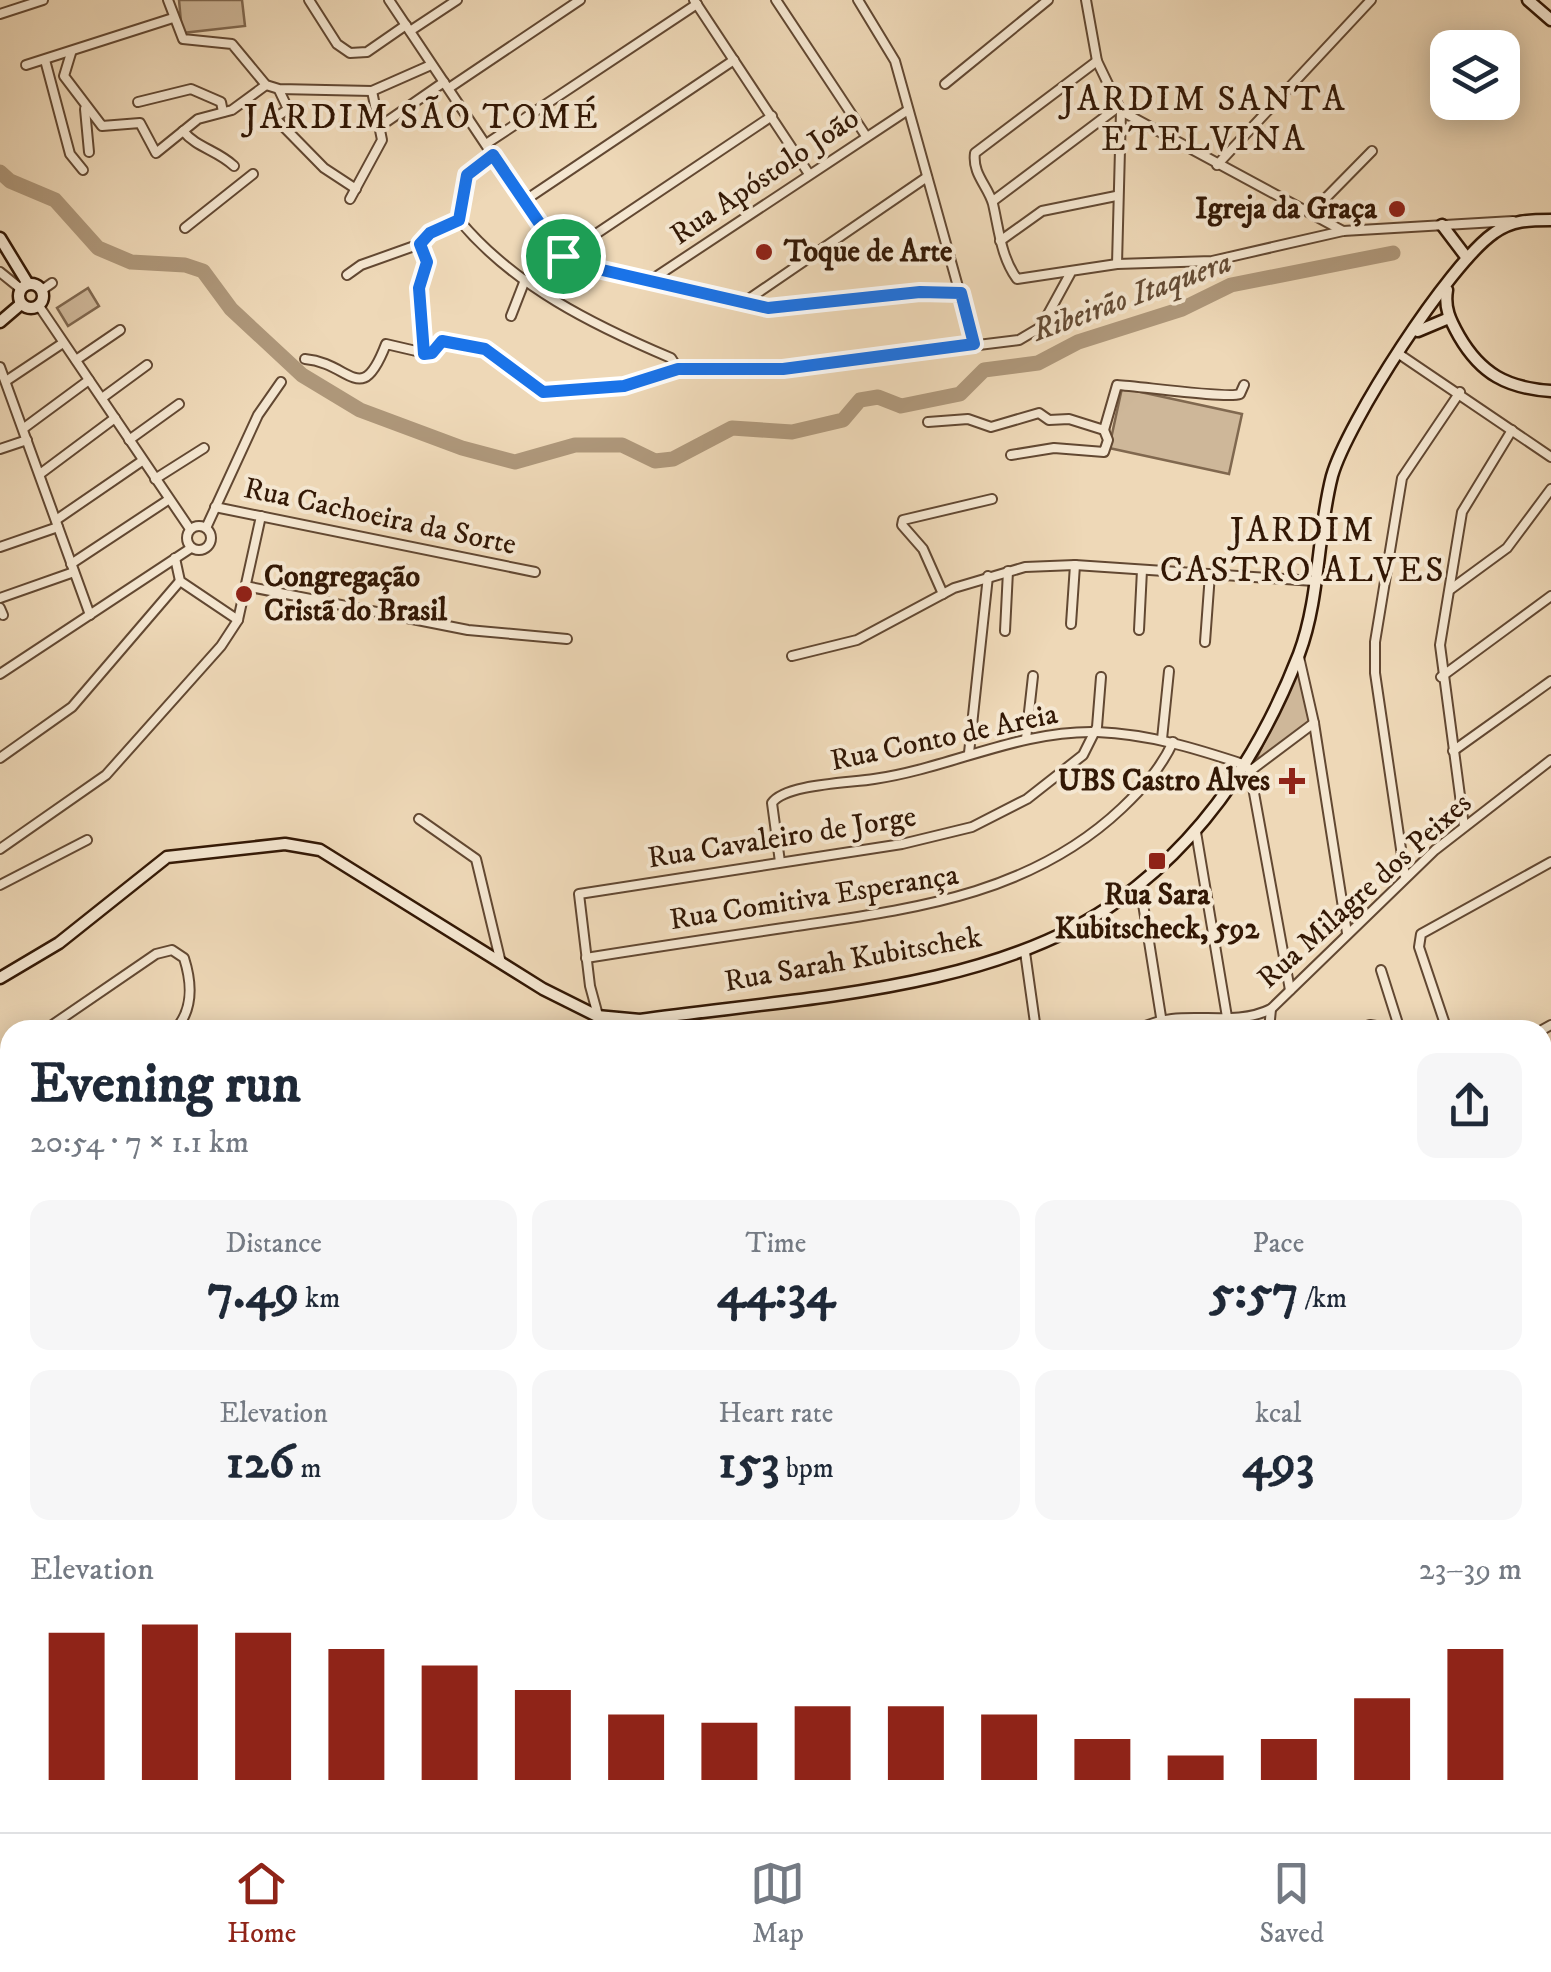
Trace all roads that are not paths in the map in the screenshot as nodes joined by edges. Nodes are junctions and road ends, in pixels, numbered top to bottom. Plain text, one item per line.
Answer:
1 (43, 0) edge
2 (168, 0) edge
3 (309, 0) edge
4 (389, 0) edge
5 (456, 0) edge
6 (580, 0) edge
7 (776, 0) edge
8 (858, 0) edge
9 (1048, 0) edge
10 (1086, 0) edge
11 (1370, 0) edge
12 (1528, 0) edge
13 (696, 2) edge
14 (0, 14) edge
15 (173, 18) junction
16 (1551, 20) edge
17 (408, 28) junction
18 (72, 52) junction
19 (45, 60) junction
20 (734, 60) junction
21 (1097, 61) junction
22 (26, 65) dead end
23 (431, 65) junction
24 (945, 84) dead end
25 (266, 85) junction
26 (447, 85) junction
27 (279, 90) junction
28 (372, 91) junction
29 (138, 102) dead end
30 (1120, 109) junction
31 (85, 110) junction
32 (908, 110) junction
33 (222, 112) junction
34 (772, 116) junction
35 (379, 128) junction
36 (183, 132) junction
37 (866, 136) junction
38 (486, 144) junction
39 (1372, 151) dead end
40 (90, 152) dead end
41 (493, 155) junction
42 (1217, 165) junction
43 (234, 166) dead end
44 (83, 170) dead end
45 (253, 174) dead end
46 (809, 174) junction
47 (927, 177) junction
48 (356, 189) junction
49 (1116, 196) junction
50 (350, 198) dead end
51 (524, 201) junction
52 (993, 201) junction
53 (1312, 212) junction
54 (459, 220) junction
55 (1551, 220) edge
56 (1517, 221) junction
57 (1442, 226) junction
58 (185, 228) dead end
59 (1343, 231) junction
60 (0, 238) edge
61 (1000, 240) junction
62 (420, 244) junction
63 (563, 256) junction
64 (1467, 258) junction
65 (1116, 264) junction
66 (0, 272) edge
67 (1070, 274) junction
68 (346, 275) dead end
69 (525, 280) junction
70 (648, 282) junction
71 (25, 286) junction
72 (1448, 287) junction
73 (961, 293) junction
74 (744, 303) junction
75 (21, 304) junction
76 (39, 306) junction
77 (511, 316) dead end
78 (1448, 318) junction
79 (0, 322) edge
80 (120, 330) dead end
81 (1407, 342) junction
82 (63, 343) junction
83 (974, 344) junction
84 (424, 354) junction
85 (1399, 354) junction
86 (305, 359) dead end
87 (76, 360) junction
88 (147, 366) dead end
89 (0, 367) edge
90 (678, 369) junction
91 (90, 380) junction
92 (6, 381) junction
93 (281, 382) dead end
94 (1244, 385) dead end
95 (1551, 391) edge
96 (1460, 392) junction
97 (102, 398) junction
98 (179, 404) dead end
99 (115, 418) junction
100 (928, 422) dead end
101 (24, 428) junction
102 (1104, 430) junction
103 (1512, 430) junction
104 (27, 440) junction
105 (129, 440) junction
106 (204, 448) dead end
107 (0, 449) edge
108 (1011, 455) dead end
109 (1551, 457) edge
110 (142, 460) junction
111 (40, 474) junction
112 (155, 479) junction
113 (1551, 490) edge
114 (168, 500) junction
115 (992, 500) dead end
116 (215, 507) junction
117 (261, 516) junction
118 (57, 524) junction
119 (206, 528) junction
120 (190, 529) junction
121 (0, 548) edge
122 (191, 548) junction
123 (174, 558) junction
124 (1076, 566) junction
125 (73, 568) junction
126 (1008, 570) junction
127 (1142, 570) junction
128 (535, 572) dead end
129 (1210, 574) junction
130 (988, 576) junction
131 (180, 581) junction
132 (1314, 581) junction
133 (246, 586) junction
134 (1451, 590) junction
135 (943, 594) junction
136 (1551, 596) edge
137 (0, 598) edge
138 (90, 616) junction
139 (238, 620) junction
140 (1070, 624) dead end
141 (1140, 630) dead end
142 (1005, 631) dead end
143 (567, 639) dead end
144 (1206, 642) dead end
145 (1298, 655) junction
146 (792, 656) dead end
147 (1170, 671) dead end
148 (0, 674) edge
149 (1034, 676) dead end
150 (1441, 677) junction
151 (1101, 678) dead end
152 (1551, 681) edge
153 (1314, 723) junction
154 (1096, 732) junction
155 (1026, 739) junction
156 (1162, 739) junction
157 (1173, 742) junction
158 (1454, 751) junction
159 (969, 753) junction
160 (0, 758) edge
161 (1551, 760) edge
162 (1248, 768) junction
163 (419, 819) dead end
164 (1464, 826) junction
165 (1196, 832) junction
166 (87, 840) dead end
167 (0, 849) edge
168 (780, 862) junction
169 (1551, 862) edge
170 (1406, 876) junction
171 (0, 884) edge
172 (1140, 885) junction
173 (1347, 933) junction
174 (1025, 952) junction
175 (586, 958) junction
176 (501, 963) junction
177 (1381, 970) dead end
178 (0, 978) edge
179 (1290, 990) junction
180 (1271, 1009) junction
181 (597, 1016) junction
182 (1226, 1016) junction
183 (1161, 1017) junction
184 (60, 1020) edge
185 (182, 1020) edge
186 (598, 1020) edge
187 (1032, 1020) edge
188 (1156, 1020) edge
189 (1270, 1020) edge
190 (1397, 1020) edge
191 (1444, 1020) edge

1 - 14 street
2 - 15 street
3 - 17 street
4 - 17 street
5 - 17 street
6 - 26 street
7 - 37 street
8 - 32 street
9 - 24 street
10 - 21 street
11 - 42 street
12 - 16 street
13 - 20 street
13 - 38 street
15 - 18 street
15 - 25 street
17 - 23 street
18 - 19 street
18 - 31 street
19 - 22 street
19 - 44 street
20 - 34 street
20 - 51 street
21 - 30 street
21 - 52 street
23 - 26 street
23 - 28 street
25 - 27 street
25 - 33 street
26 - 35 street
26 - 38 street
27 - 28 street
27 - 48 street
28 - 35 street
29 - 33 street
30 - 42 street
30 - 49 street
30 - 52 street
31 - 36 street
31 - 40 street
32 - 37 street, Rua Apóstolo João
32 - 47 street
33 - 36 street
34 - 46 street
34 - 63 street
35 - 48 street
36 - 43 street
37 - 46 street, Rua Apóstolo João
38 - 41 street
39 - 53 street
41 - 51 street
41 - 54 street
42 - 53 street
45 - 58 street
46 - 70 street, Rua Apóstolo João
47 - 73 street
47 - 74 street
48 - 50 street
49 - 61 street
49 - 65 street
51 - 63 street
52 - 61 street
53 - 59 street
54 - 62 street
54 - 69 street
55 - 56 street
56 - 57 street
56 - 64 street, Rua Sarah Kubitschek
57 - 59 street
57 - 64 street
59 - 65 street
60 - 71 street
61 - 67 street
62 - 68 street
62 - 84 street
63 - 70 street
64 - 72 street, Rua Sarah Kubitschek
65 - 67 street
66 - 71 street
67 - 83 street
69 - 77 street
69 - 90 street
70 - 74 street
71 - 75 street
71 - 76 street
72 - 78 street
72 - 81 street, Rua Sarah Kubitschek
73 - 74 street
73 - 83 street
75 - 76 street
75 - 79 street
76 - 82 street
78 - 81 street, Rua Sarah Kubitschek
78 - 95 street
80 - 87 street
81 - 85 street, Rua Sarah Kubitschek
82 - 87 street
82 - 92 street
83 - 90 street
84 - 86 street
84 - 90 street
85 - 96 street
85 - 132 street, Rua Sarah Kubitschek
87 - 91 street
88 - 97 street
89 - 92 street
91 - 97 street
91 - 101 street
92 - 101 street
93 - 116 street
94 - 102 street
96 - 103 street
96 - 170 street
97 - 99 street
98 - 105 street
99 - 105 street
99 - 111 street
100 - 102 street
101 - 104 street
102 - 108 street
103 - 109 street
103 - 134 street
104 - 107 street
104 - 111 street
105 - 110 street
106 - 112 street
110 - 112 street
110 - 118 street
111 - 118 street
112 - 114 street
113 - 134 street
114 - 120 street
114 - 125 street
115 - 135 street
116 - 117 street, Rua Cachoeira da Sorte
116 - 119 street
117 - 128 street, Rua Cachoeira da Sorte
117 - 133 street
118 - 121 street
118 - 125 street
119 - 120 street
119 - 122 street
120 - 122 street
122 - 123 street
123 - 131 street
123 - 138 street
124 - 126 street
124 - 127 street
124 - 140 street
125 - 137 street
125 - 138 street
126 - 130 street
126 - 142 street
127 - 129 street
127 - 141 street
129 - 132 street
129 - 144 street
130 - 135 street
130 - 159 street
131 - 139 street
131 - 160 street
132 - 145 street, Rua Sarah Kubitschek
133 - 139 street
133 - 143 street
134 - 150 street
135 - 146 street
136 - 150 street
138 - 148 street
139 - 167 street
145 - 153 street
145 - 162 street, Rua Sarah Kubitschek
147 - 156 street
149 - 155 street
150 - 158 street
151 - 154 street
152 - 158 street
153 - 162 street
153 - 173 street
154 - 155 street, Rua Conto de Areia
154 - 156 street, Rua Conto de Areia
154 - 168 street, Rua Cavaleiro de Jorge
155 - 159 street, Rua Conto de Areia
156 - 157 street, Rua Conto de Areia
157 - 162 street, Rua Conto de Areia
157 - 175 street, Rua Comitiva Esperança
158 - 164 street
159 - 168 street, Rua Conto de Areia
161 - 164 street, Rua Milagre dos Peixes
162 - 165 street, Rua Sarah Kubitschek
162 - 179 street
163 - 176 street
164 - 170 street, Rua Milagre dos Peixes
165 - 172 street, Rua Sarah Kubitschek
165 - 182 street
166 - 171 street
168 - 175 street, Rua Cavaleiro de Jorge
169 - 191 street
170 - 173 street, Rua Milagre dos Peixes
172 - 174 street, Rua Sarah Kubitschek
172 - 183 street
173 - 179 street, Rua Milagre dos Peixes
174 - 181 street, Rua Sarah Kubitschek
174 - 187 street
175 - 181 street, Rua Cavaleiro de Jorge
176 - 178 street
176 - 181 street
177 - 190 street
179 - 180 street, Rua Milagre dos Peixes
180 - 182 street, Rua Milagre dos Peixes
180 - 189 street
181 - 186 street, Rua Cavaleiro de Jorge
182 - 183 street, Rua Milagre dos Peixes
183 - 188 street, Rua Milagre dos Peixes
184 - 185 street

